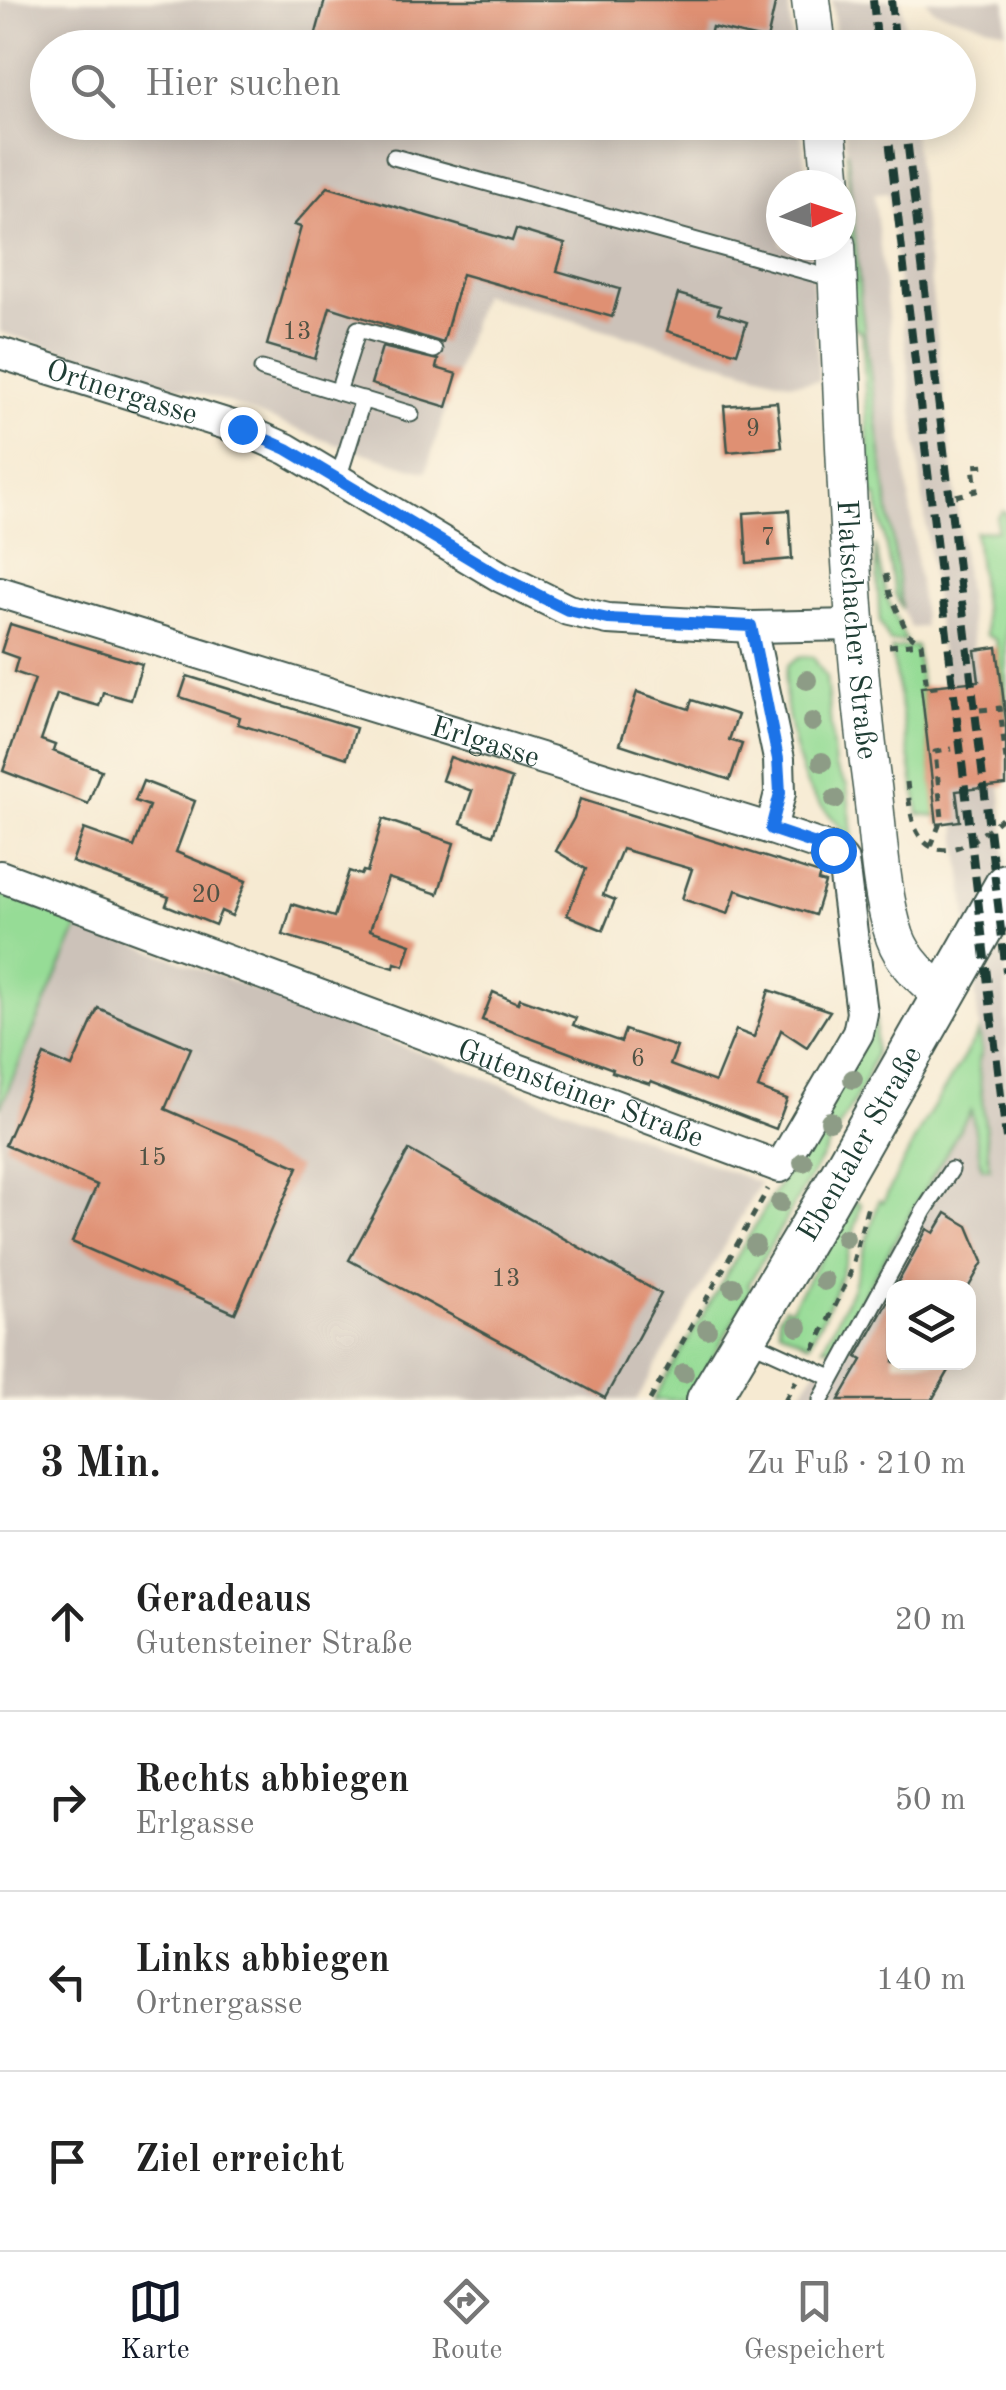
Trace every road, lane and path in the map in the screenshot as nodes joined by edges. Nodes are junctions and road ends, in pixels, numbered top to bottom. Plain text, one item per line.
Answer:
1 (811, 0) edge
2 (815, 30) edge
3 (828, 140) edge
4 (394, 157) dead end
5 (831, 170) edge
6 (837, 262) edge
7 (434, 350) dead end
8 (0, 354) edge
9 (262, 369) dead end
10 (338, 392) junction
11 (363, 399) junction
12 (412, 414) dead end
13 (986, 465) dead end
14 (338, 480) junction
15 (956, 496) dead end
16 (884, 560) dead end
17 (0, 592) edge
18 (855, 625) junction
19 (751, 626) junction
20 (921, 642) junction
21 (892, 646) dead end
22 (945, 686) dead end
23 (980, 710) dead end
24 (952, 750) dead end
25 (1006, 762) edge
26 (906, 778) dead end
27 (1006, 814) edge
28 (771, 829) junction
29 (931, 846) junction
30 (0, 876) edge
31 (1006, 886) edge
32 (943, 995) junction
33 (780, 1167) junction
34 (951, 1170) dead end
35 (869, 1200) dead end
36 (744, 1338) junction
37 (806, 1365) junction
38 (832, 1378) junction
39 (650, 1400) edge
40 (708, 1400) edge
41 (785, 1400) edge
42 (821, 1400) edge

1 - 2 street
3 - 5 street
4 - 6 lane
6 - 18 street, Flatschacher Straße
7 - 10 lane
8 - 14 street, Ortnergasse
9 - 10 lane
10 - 11 lane
11 - 12 lane
11 - 14 lane
13 - 15 path
14 - 19 street, Ortnergasse
16 - 20 path
17 - 28 street, Erlgasse
18 - 19 street, Ortnergasse
18 - 32 street, Flatschacher Straße
19 - 28 street
20 - 21 path
20 - 22 path
23 - 25 path
24 - 29 path
26 - 29 path
27 - 29 path
28 - 33 street
30 - 33 street, Gutensteiner Straße
31 - 32 main road, Ebentaler Straße
32 - 36 main road, Ebentaler Straße
33 - 39 path
34 - 38 lane
35 - 37 path
36 - 37 lane
36 - 40 main road, Ebentaler Straße
37 - 38 lane
37 - 41 path
38 - 42 lane

